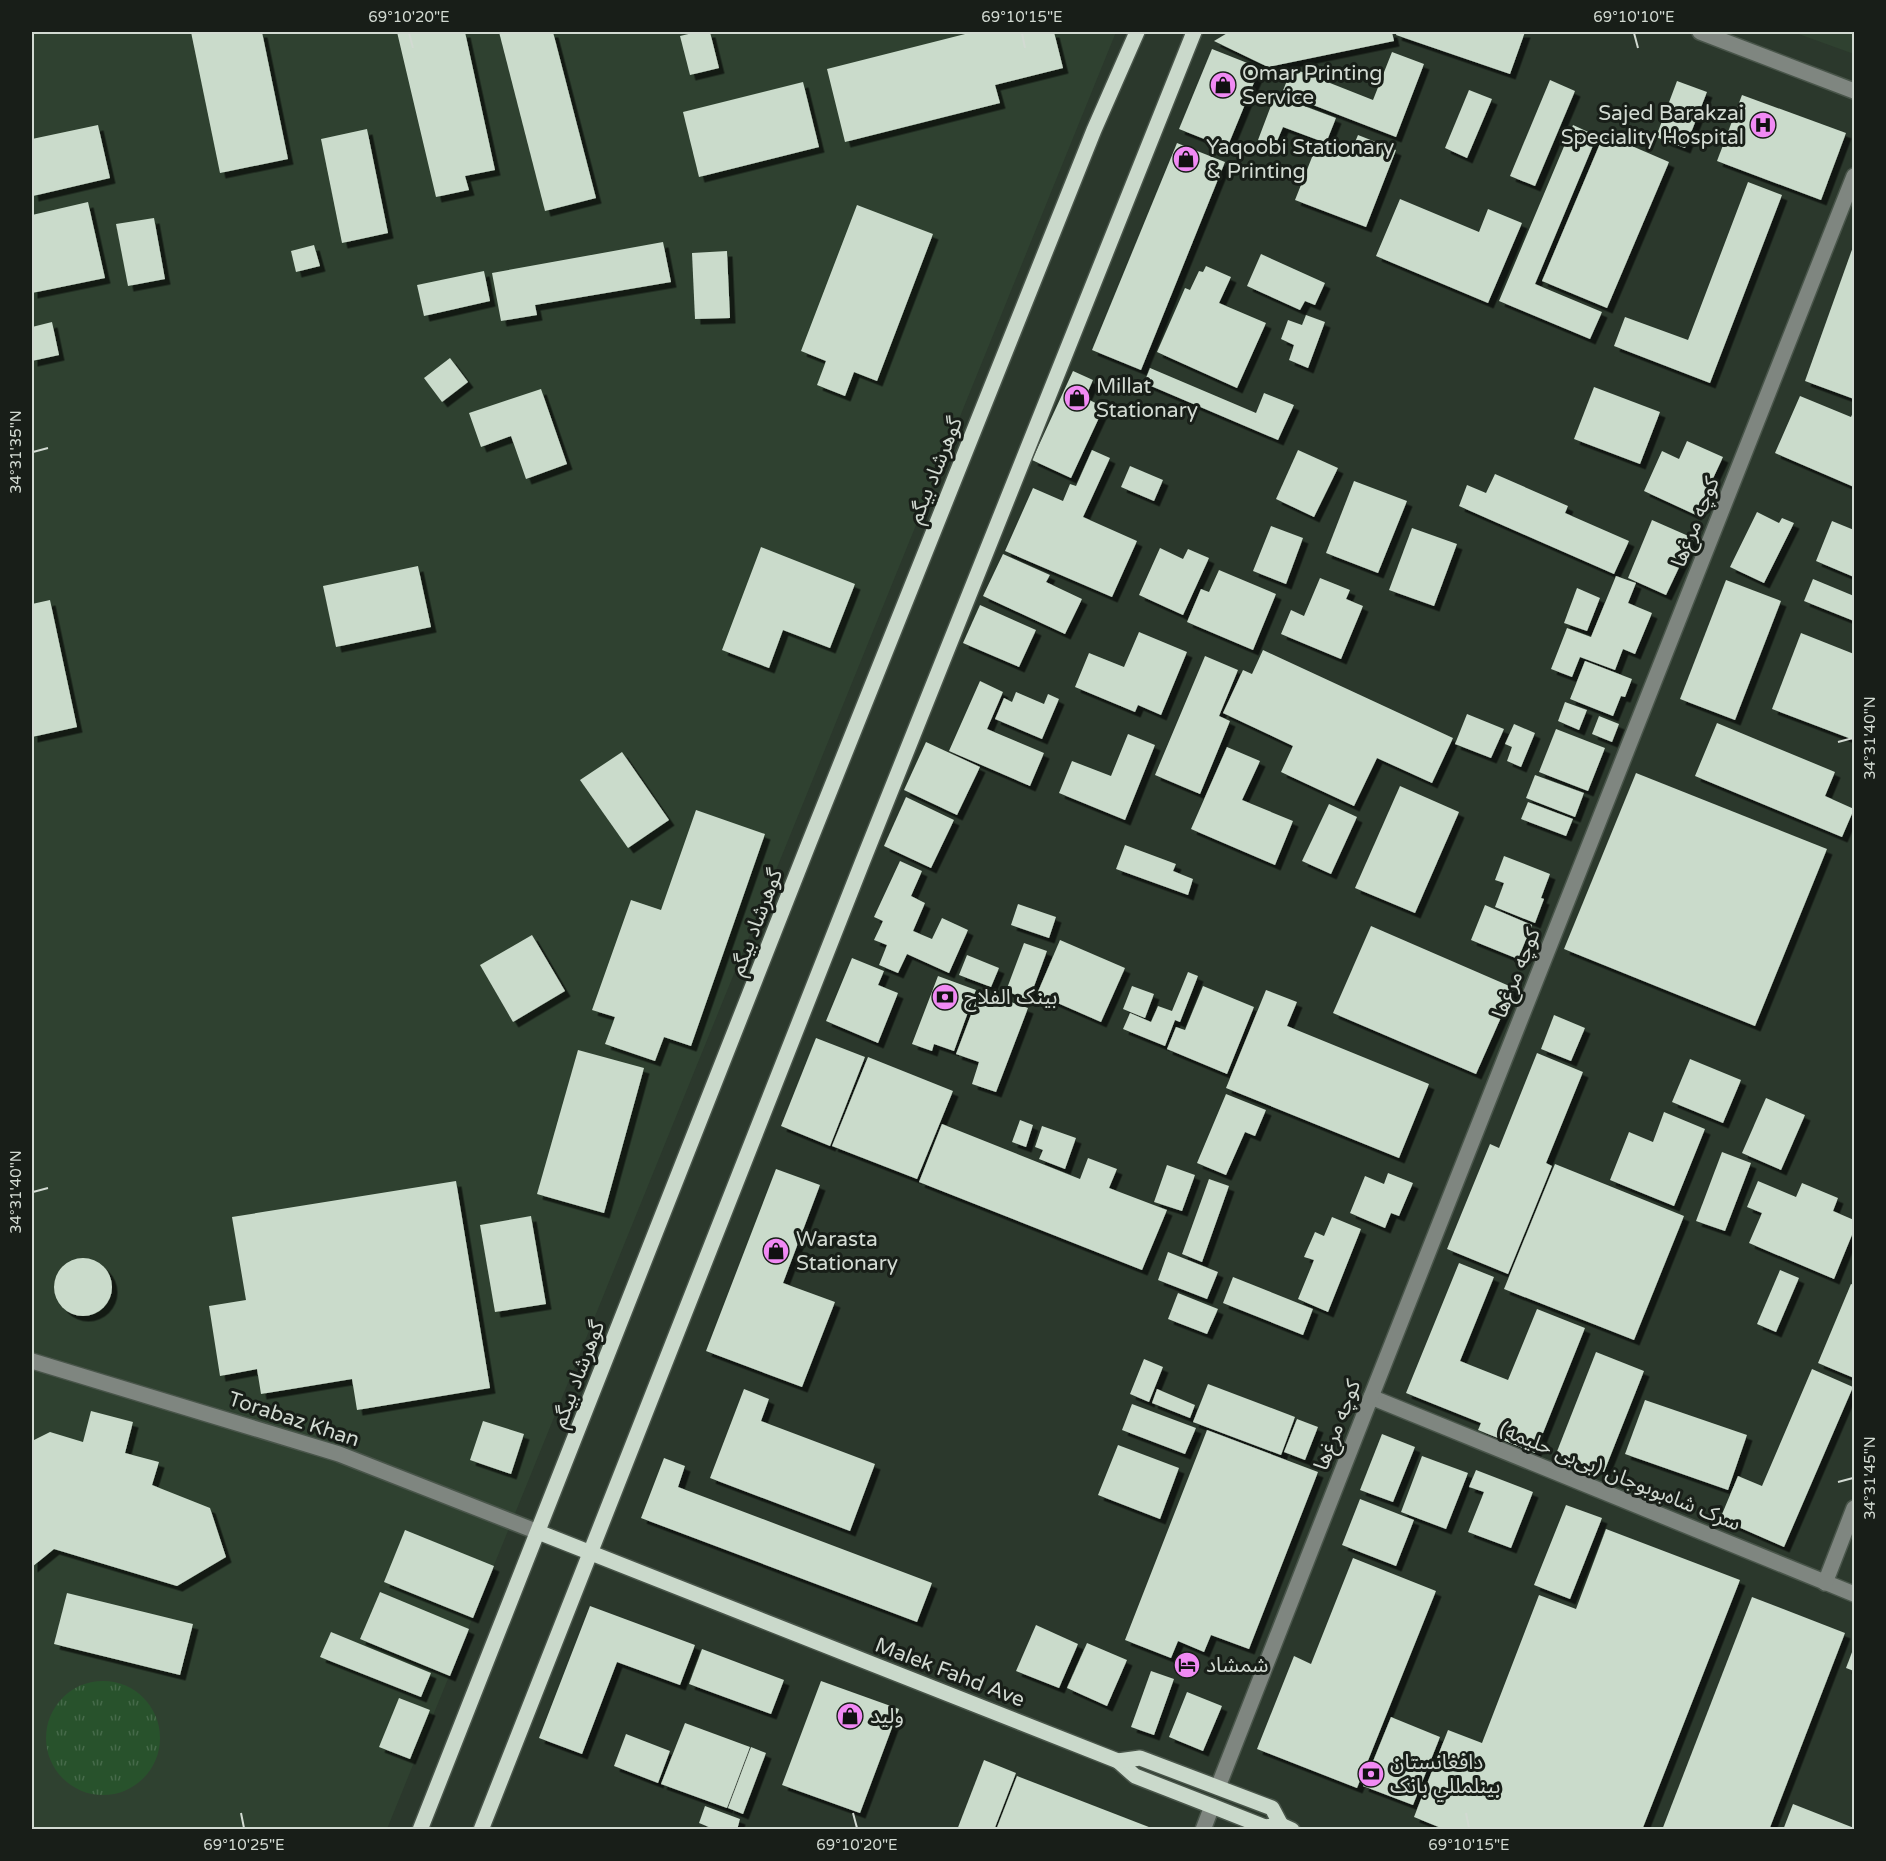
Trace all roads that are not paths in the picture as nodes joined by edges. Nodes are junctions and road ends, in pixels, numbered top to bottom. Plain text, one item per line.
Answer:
1 (1137, 32) edge
2 (1194, 32) edge
3 (1700, 32) edge
4 (1854, 91) edge
5 (1854, 176) edge
6 (32, 1361) edge
7 (1371, 1396) junction
8 (1854, 1508) edge
9 (538, 1532) junction
10 (589, 1553) junction
11 (1825, 1583) junction
12 (1854, 1594) edge
13 (1118, 1761) junction
14 (1218, 1787) junction
15 (1212, 1806) junction
16 (1286, 1827) edge
17 (420, 1830) edge
18 (480, 1830) edge
19 (1203, 1830) edge

1 - 9 main road, گوهرشاد بیگم
2 - 10 main road
3 - 4 street
5 - 7 street, کوچه مرغ‌ها
6 - 9 street, Torabaz Khan
7 - 11 street, سرک شاه‌بوبوجان (بی‌بی حلیمه)
7 - 14 street, کوچه مرغ‌ها
8 - 11 street
9 - 10 main road, Malek Fahd Ave
9 - 17 main road, گوهرشاد بیگم
10 - 13 main road, Malek Fahd Ave
10 - 18 main road
11 - 12 street, سرک شاه‌بوبوجان (بی‌بی حلیمه)
13 - 14 main road
13 - 15 main road, Malek Fahd Ave
14 - 16 main road
15 - 16 main road, Malek Fahd Ave
15 - 19 street

